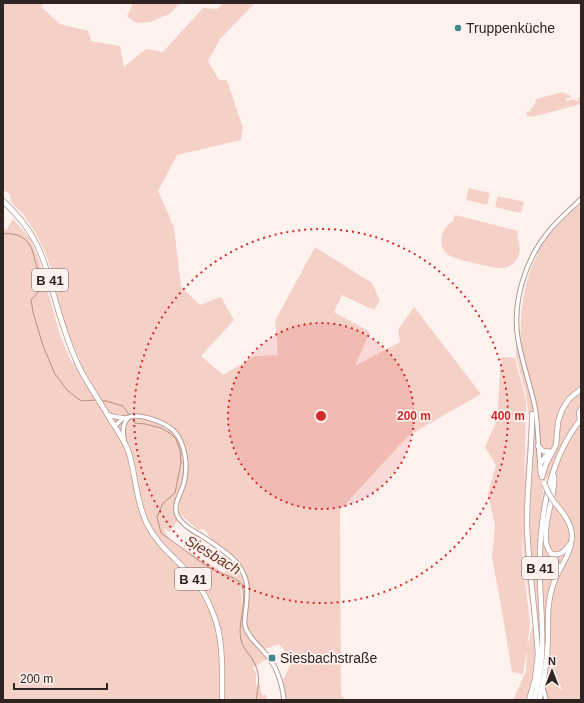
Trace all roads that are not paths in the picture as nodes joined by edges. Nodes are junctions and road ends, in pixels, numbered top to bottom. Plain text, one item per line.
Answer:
1 (581, 199) edge
2 (3, 201) edge
3 (581, 389) edge
4 (533, 398) junction
5 (581, 409) edge
6 (532, 414) joint
7 (108, 415) junction
8 (129, 417) junction
9 (124, 418) junction
10 (580, 420) edge
11 (124, 423) junction
12 (115, 426) junction
13 (124, 441) junction
14 (538, 446) junction
15 (552, 451) junction
16 (540, 464) junction
17 (554, 472) junction
18 (542, 477) junction
19 (572, 542) junction
20 (551, 554) junction
21 (559, 570) junction
22 (542, 614) junction
23 (538, 657) junction
24 (542, 687) junction
25 (222, 700) edge
26 (284, 700) edge
27 (529, 700) edge
28 (534, 700) edge
29 (539, 700) edge
30 (546, 700) edge

1 - 4 street
2 - 7 main road, B 41
3 - 15 main road
4 - 6 street
4 - 14 street
5 - 10 main road
6 - 23 main road
7 - 9 street
7 - 12 main road, B 41
8 - 9 street
8 - 11 street
8 - 26 street
9 - 12 street
10 - 17 main road, B 41
11 - 12 street
11 - 13 street
12 - 13 main road, B 41
13 - 25 main road, B 41
14 - 15 main road
14 - 16 street
15 - 16 main road
15 - 18 main road
16 - 18 main road
17 - 20 main road
17 - 22 main road, B 41
18 - 19 main road, bridge
19 - 20 main road
19 - 21 main road
20 - 21 main road
21 - 24 main road
22 - 23 main road
22 - 28 main road, B 41
23 - 27 main road
24 - 29 main road
24 - 30 street

